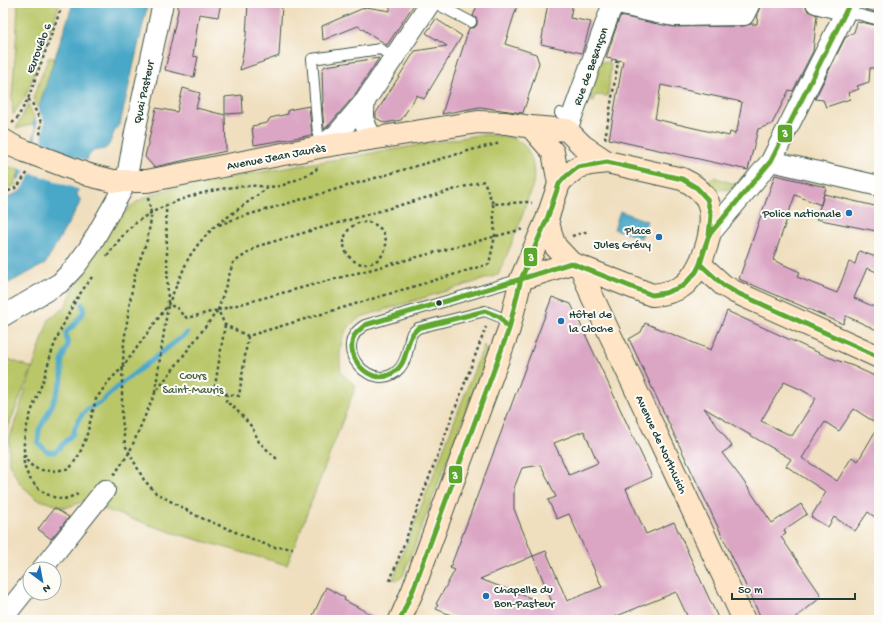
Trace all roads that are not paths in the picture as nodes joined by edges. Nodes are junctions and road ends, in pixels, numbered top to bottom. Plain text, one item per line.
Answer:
1 (163, 3) edge
2 (430, 3) edge
3 (435, 3) edge
4 (613, 3) edge
5 (750, 3) edge
6 (816, 3) edge
7 (848, 7) edge
8 (879, 20) edge
9 (471, 22) dead end
10 (394, 57) junction
11 (365, 101) junction
12 (566, 121) junction
13 (531, 128) junction
14 (7, 132) edge
15 (373, 138) junction
16 (319, 147) junction
17 (606, 152) junction
18 (772, 161) junction
19 (125, 182) junction
20 (559, 184) junction
21 (879, 186) edge
22 (744, 195) junction
23 (707, 199) junction
24 (547, 219) junction
25 (709, 235) junction
26 (700, 264) junction
27 (576, 266) junction
28 (521, 279) junction
29 (3, 316) edge
30 (509, 329) junction
31 (879, 357) edge
32 (105, 490) road end
33 (48, 561) edge
34 (22, 594) edge
35 (3, 618) edge
36 (400, 620) edge
37 (744, 620) edge

1 - 19 street, Quai Pasteur
2 - 10 street
3 - 9 lane
4 - 5 street
4 - 12 street, Rue de Besançon
6 - 7 street
7 - 8 lane
7 - 18 street
10 - 11 street
10 - 16 lane
11 - 15 street
11 - 16 street
12 - 13 main road, Avenue Jean Jaurès
12 - 17 main road
13 - 15 main road, Avenue Jean Jaurès
13 - 20 main road
14 - 19 main road, Avenue Jean Jaurès, bridge
15 - 16 main road, Avenue Jean Jaurès
16 - 19 main road, Avenue Jean Jaurès
17 - 20 main road
17 - 23 main road
18 - 21 street
18 - 22 street
19 - 29 street, Quai Pasteur
20 - 24 main road
22 - 23 street
22 - 25 street
23 - 25 main road
24 - 27 main road
24 - 28 main road
25 - 26 main road
26 - 27 main road
26 - 31 main road
27 - 28 main road
27 - 37 main road, Avenue de Northwich
28 - 30 main road
28 - 30 lane
30 - 36 main road
32 - 33 street
34 - 35 street

